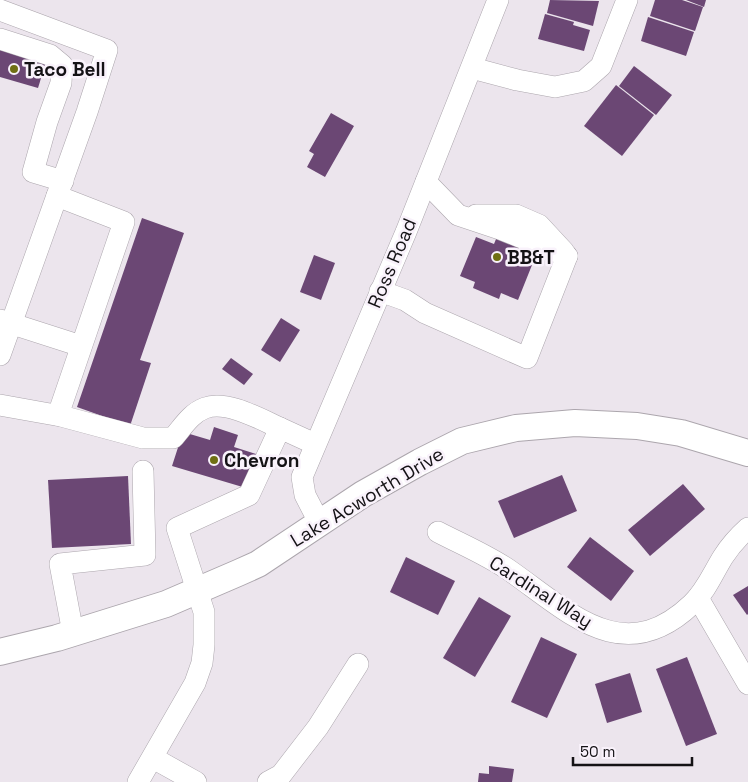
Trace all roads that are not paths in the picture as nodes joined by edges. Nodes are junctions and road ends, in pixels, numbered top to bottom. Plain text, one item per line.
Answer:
1 (498, 0) edge
2 (627, 0) edge
3 (0, 12) edge
4 (0, 39) edge
5 (472, 68) junction
6 (426, 182) junction
7 (60, 188) junction
8 (380, 291) junction
9 (5, 322) edge
10 (81, 346) junction
11 (0, 355) edge
12 (0, 406) edge
13 (58, 415) junction
14 (280, 428) junction
15 (315, 444) junction
16 (748, 453) edge
17 (143, 471) dead end
18 (320, 524) junction
19 (748, 528) edge
20 (438, 532) dead end
21 (198, 592) junction
22 (698, 598) junction
23 (74, 633) junction
24 (0, 652) edge
25 (358, 664) dead end
26 (748, 684) edge
27 (153, 758) junction
28 (138, 782) edge
29 (196, 782) edge
30 (268, 782) edge

1 - 5 street, Ross Road
2 - 5 street
3 - 7 street
4 - 7 street
5 - 6 street, Ross Road
6 - 8 street, Ross Road
6 - 8 street
7 - 9 street
7 - 10 street
8 - 15 street, Ross Road
9 - 10 street
9 - 11 street
10 - 13 street
12 - 13 street
13 - 14 street
14 - 15 street
14 - 21 street
15 - 18 street, Ross Road
16 - 18 main road, Lake Acworth Drive
17 - 23 street
18 - 21 main road, Lake Acworth Drive
19 - 22 street, Cardinal Way
20 - 22 street, Cardinal Way
21 - 23 main road, Lake Acworth Drive
21 - 27 street
22 - 26 street
23 - 24 main road, Lake Acworth Drive
25 - 30 street
27 - 28 street
27 - 29 street

